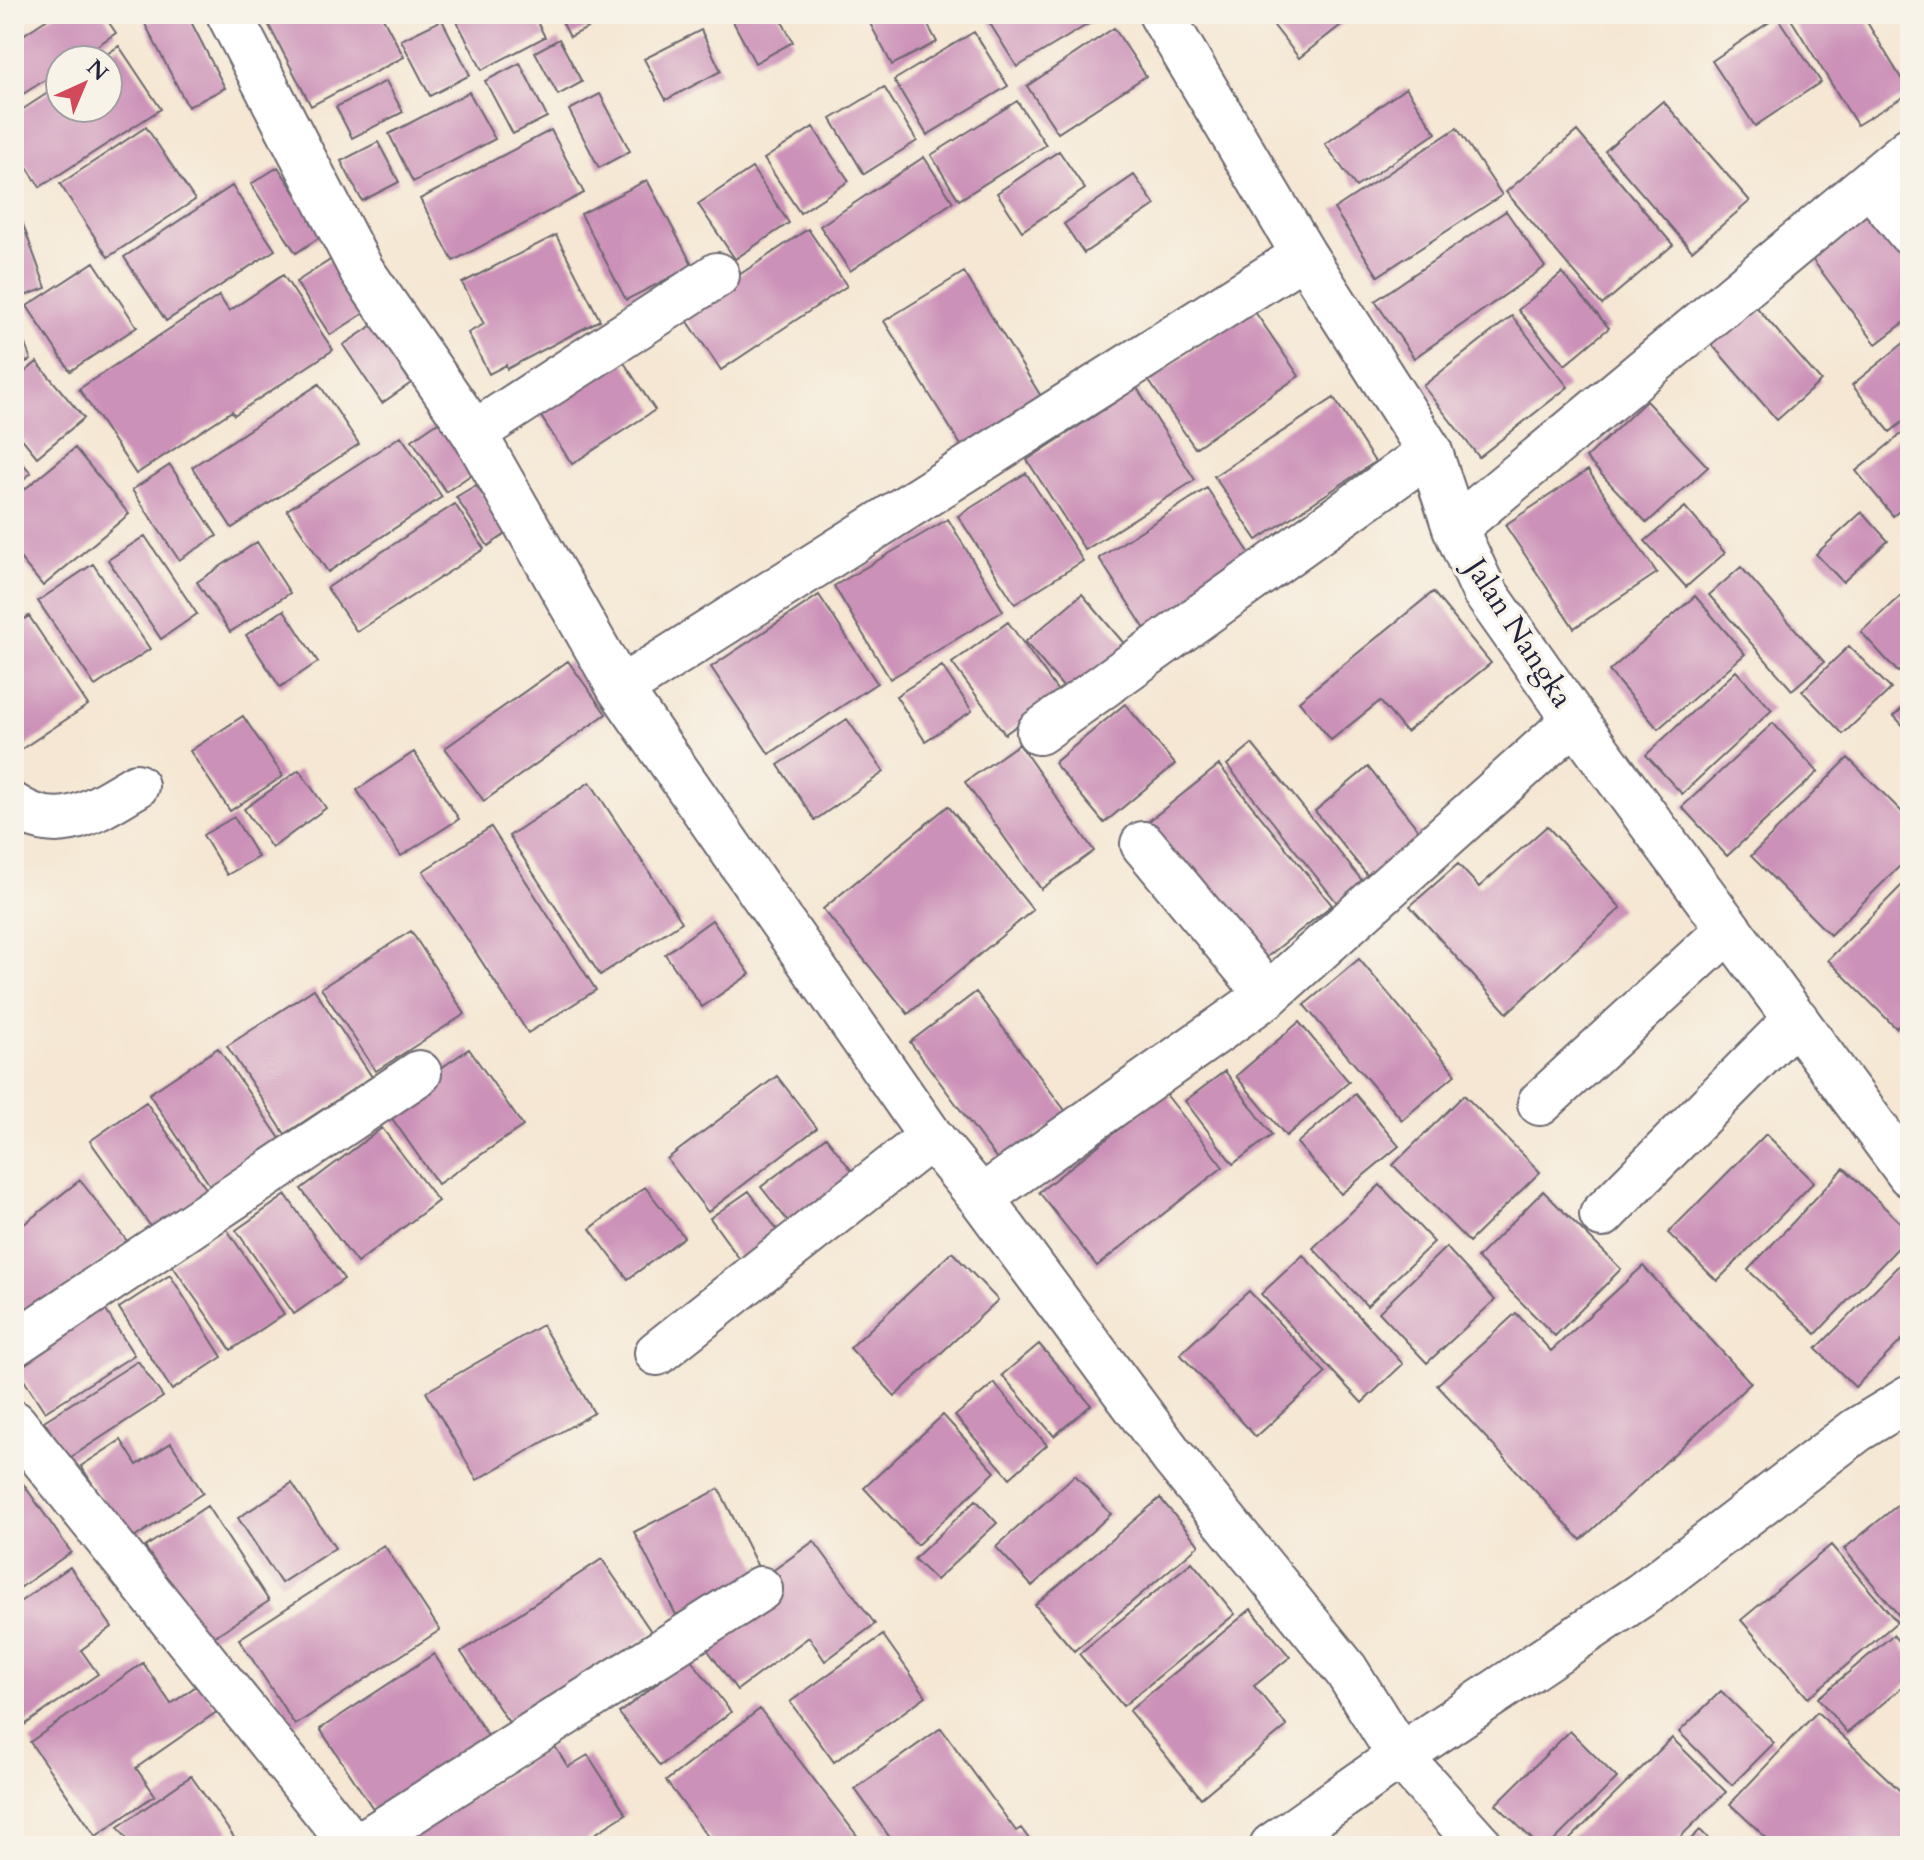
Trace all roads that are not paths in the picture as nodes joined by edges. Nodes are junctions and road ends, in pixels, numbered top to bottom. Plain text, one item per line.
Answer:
1 (229, 14) edge
2 (1161, 14) edge
3 (1910, 149) edge
4 (1870, 184) junction
5 (1910, 233) edge
6 (1304, 255) junction
7 (717, 275) dead end
8 (474, 433) junction
9 (1430, 452) junction
10 (1455, 528) junction
11 (620, 689) junction
12 (1575, 720) junction
13 (1039, 732) dead end
14 (136, 786) dead end
15 (14, 806) edge
16 (1143, 844) dead end
17 (1728, 930) junction
18 (1268, 995) junction
19 (1796, 1019) junction
20 (419, 1073) dead end
21 (1540, 1103) dead end
22 (931, 1137) junction
23 (1910, 1175) edge
24 (981, 1198) junction
25 (1602, 1215) dead end
26 (14, 1344) edge
27 (657, 1353) dead end
28 (1910, 1398) edge
29 (14, 1423) edge
30 (760, 1589) dead end
31 (1400, 1756) junction
32 (356, 1846) edge
33 (1272, 1846) edge
34 (1481, 1846) edge

1 - 8 street
2 - 6 street, Jalan Nangka
3 - 4 street
4 - 5 street
4 - 10 street
6 - 9 street, Jalan Nangka
6 - 11 street
7 - 8 street
8 - 11 street
9 - 10 street, Jalan Nangka
9 - 13 street
10 - 12 street, Jalan Nangka
11 - 22 street
12 - 17 street, Jalan Nangka
12 - 18 street
14 - 15 street
16 - 18 street
17 - 19 street, Jalan Nangka
17 - 21 street
18 - 24 street
19 - 23 street, Jalan Nangka
19 - 25 street
20 - 26 street
22 - 24 street
22 - 27 street
24 - 31 street
28 - 31 street
29 - 32 street
30 - 32 street
31 - 33 street
31 - 34 street

